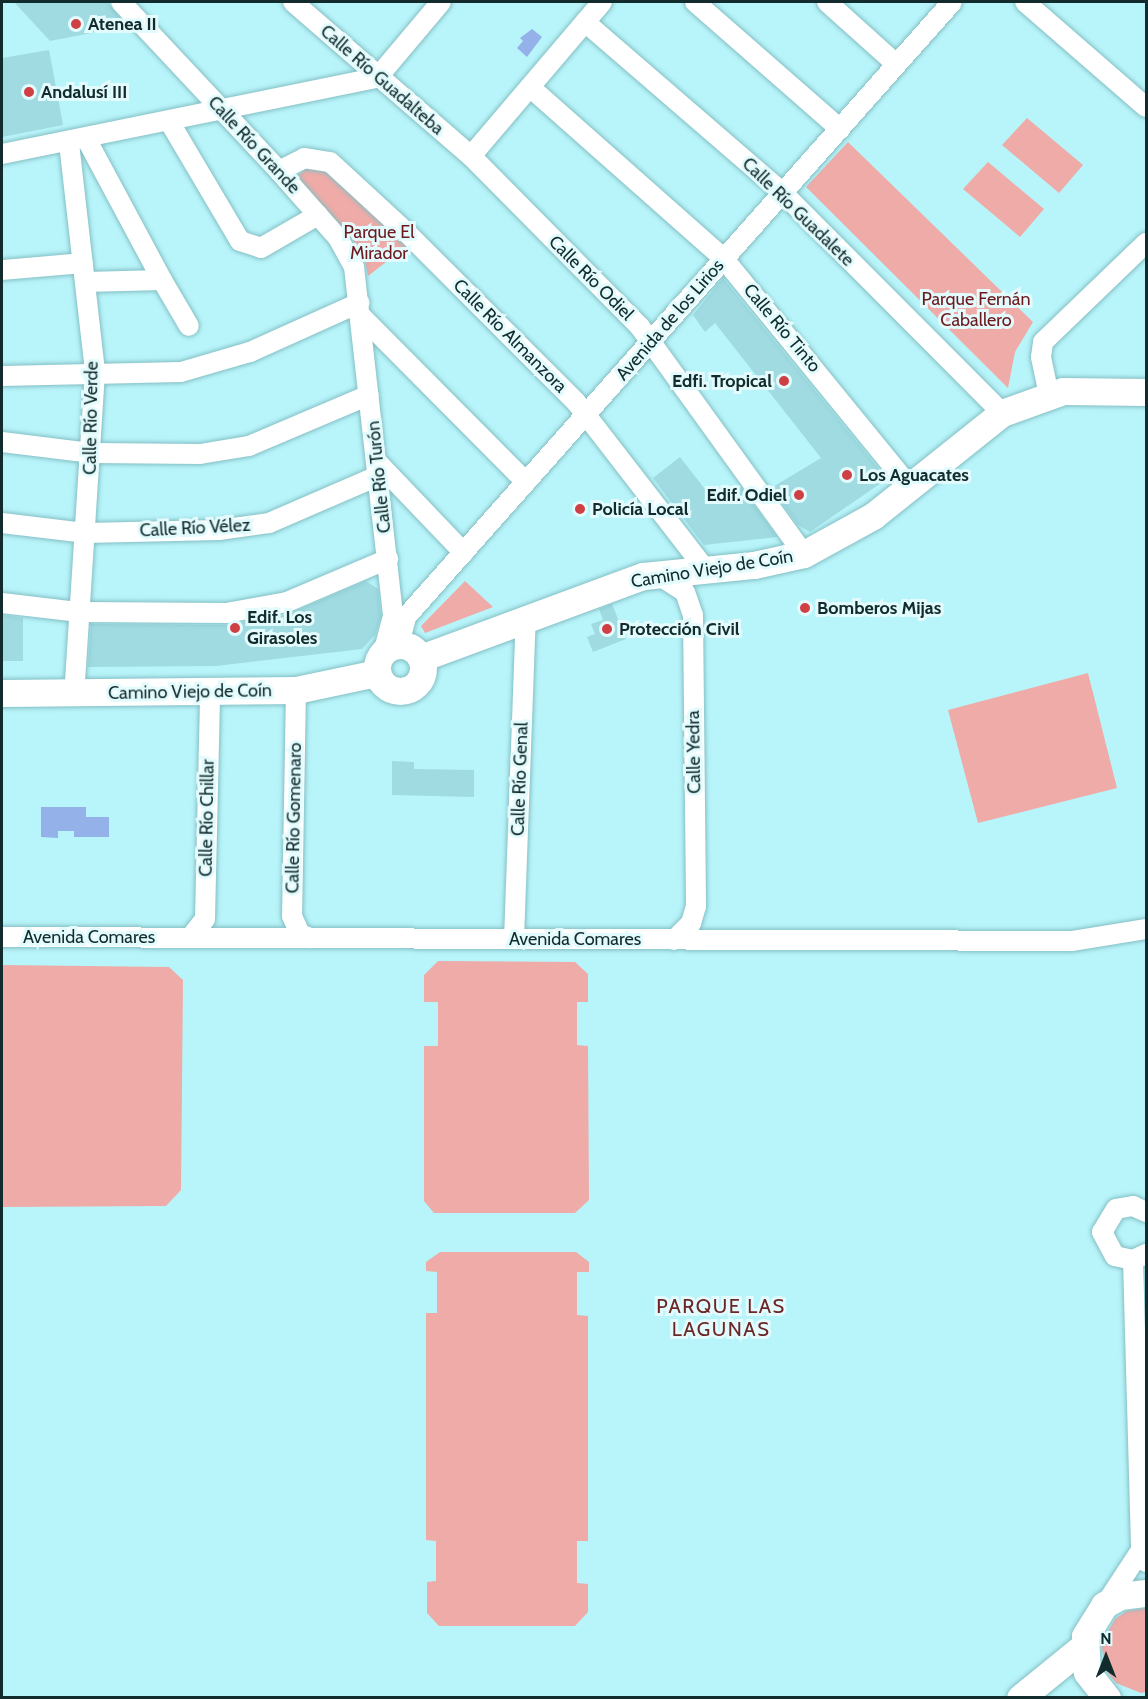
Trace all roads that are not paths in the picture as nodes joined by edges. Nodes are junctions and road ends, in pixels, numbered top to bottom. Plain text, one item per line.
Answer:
1 (121, 2) edge
2 (293, 2) edge
3 (441, 2) edge
4 (602, 2) edge
5 (695, 2) edge
6 (826, 2) edge
7 (952, 2) edge
8 (1025, 2) edge
9 (585, 22) junction
10 (896, 64) junction
11 (377, 78) junction
12 (531, 88) junction
13 (1146, 107) edge
14 (220, 109) junction
15 (169, 121) junction
16 (840, 129) junction
17 (78, 141) junction
18 (2, 154) edge
19 (471, 156) junction
20 (279, 171) junction
21 (783, 193) junction
22 (318, 215) junction
23 (1146, 243) edge
24 (724, 259) junction
25 (2, 270) edge
26 (84, 272) junction
27 (162, 280) junction
28 (360, 310) junction
29 (189, 326) dead end
30 (652, 342) junction
31 (95, 372) junction
32 (2, 376) edge
33 (1146, 392) edge
34 (369, 395) junction
35 (1049, 395) junction
36 (1002, 413) junction
37 (585, 415) junction
38 (2, 442) edge
39 (92, 453) junction
40 (379, 469) junction
41 (526, 482) junction
42 (910, 487) junction
43 (2, 523) edge
44 (86, 533) junction
45 (464, 553) junction
46 (804, 554) junction
47 (388, 559) junction
48 (705, 569) junction
49 (657, 574) junction
50 (2, 603) edge
51 (79, 612) junction
52 (526, 618) junction
53 (395, 656) junction
54 (296, 690) junction
55 (2, 693) edge
56 (210, 693) junction
57 (74, 694) junction
58 (1146, 929) edge
59 (2, 937) edge
60 (190, 938) junction
61 (310, 938) junction
62 (514, 939) junction
63 (674, 940) junction
64 (1146, 1212) edge
65 (1140, 1257) edge
66 (1144, 1556) edge
67 (1146, 1593) edge
68 (1104, 1605) junction
69 (1084, 1646) junction
70 (1020, 1698) edge
71 (1107, 1698) edge

1 - 14 street, Calle Río Grande
2 - 11 street, Calle Río Guadalteba
3 - 11 street
4 - 9 street
5 - 16 street
6 - 10 street
7 - 10 street, Avenida de los Lirios
8 - 13 street
9 - 12 street
9 - 21 street, Calle Río Guadalete
10 - 16 street, Avenida de los Lirios
11 - 14 street
11 - 19 street, Calle Río Guadalteba
12 - 19 street
12 - 24 street, Calle Río Tinto
14 - 15 street
14 - 20 street, Calle Río Grande
15 - 17 street
15 - 22 street
16 - 21 street, Avenida de los Lirios
17 - 18 street
17 - 26 street, Calle Río Verde
17 - 27 street
19 - 30 street, Calle Río Odiel
20 - 22 street, Calle Río Grande
20 - 37 street, Calle Río Almanzora
21 - 24 street, Avenida de los Lirios
21 - 36 street, Calle Río Guadalete
22 - 28 street, Calle Río Grande
23 - 35 street
24 - 30 street, Avenida de los Lirios
24 - 42 street, Calle Río Tinto
25 - 26 street
26 - 27 street
26 - 31 street, Calle Río Verde
27 - 29 street
28 - 31 street
28 - 34 street, Calle Río Turón
28 - 41 street
30 - 37 street, Avenida de los Lirios
30 - 46 street, Calle Río Odiel
31 - 32 street
31 - 39 street, Calle Río Verde
33 - 35 street, Camino Viejo de Coín
34 - 39 street
34 - 40 street, Calle Río Turón
35 - 36 street, Camino Viejo de Coín
36 - 42 street, Camino Viejo de Coín
37 - 41 street, Avenida de los Lirios
37 - 48 street, Calle Río Almanzora
38 - 39 street
39 - 44 street, Calle Río Verde
40 - 44 street, Calle Río Vélez
40 - 45 street
40 - 47 street, Calle Río Turón
41 - 45 street, Avenida de los Lirios
42 - 46 street, Camino Viejo de Coín
43 - 44 street, Calle Río Vélez
44 - 51 street, Calle Río Verde
45 - 53 street, Avenida de los Lirios
46 - 48 street, Camino Viejo de Coín
47 - 51 street
47 - 53 street, Calle Río Turón
48 - 49 street, Camino Viejo de Coín
49 - 52 street, Camino Viejo de Coín
49 - 63 street, Calle Yedra
50 - 51 street
51 - 57 street, Calle Río Verde
52 - 53 street, Camino Viejo de Coín
52 - 62 street, Calle Río Genal
53 - 54 street, Camino Viejo de Coín
54 - 56 street, Camino Viejo de Coín
54 - 61 street, Calle Río Gomenaro
55 - 57 street, Camino Viejo de Coín
56 - 57 street, Camino Viejo de Coín
56 - 60 street, Calle Río Chillar
58 - 63 street, Avenida Comares
59 - 60 street, Avenida Comares
60 - 61 street, Avenida Comares
61 - 62 street, Avenida Comares
62 - 63 street, Avenida Comares
64 - 65 street
65 - 66 street
66 - 68 street
67 - 68 street
68 - 69 street
69 - 70 street
69 - 71 street

